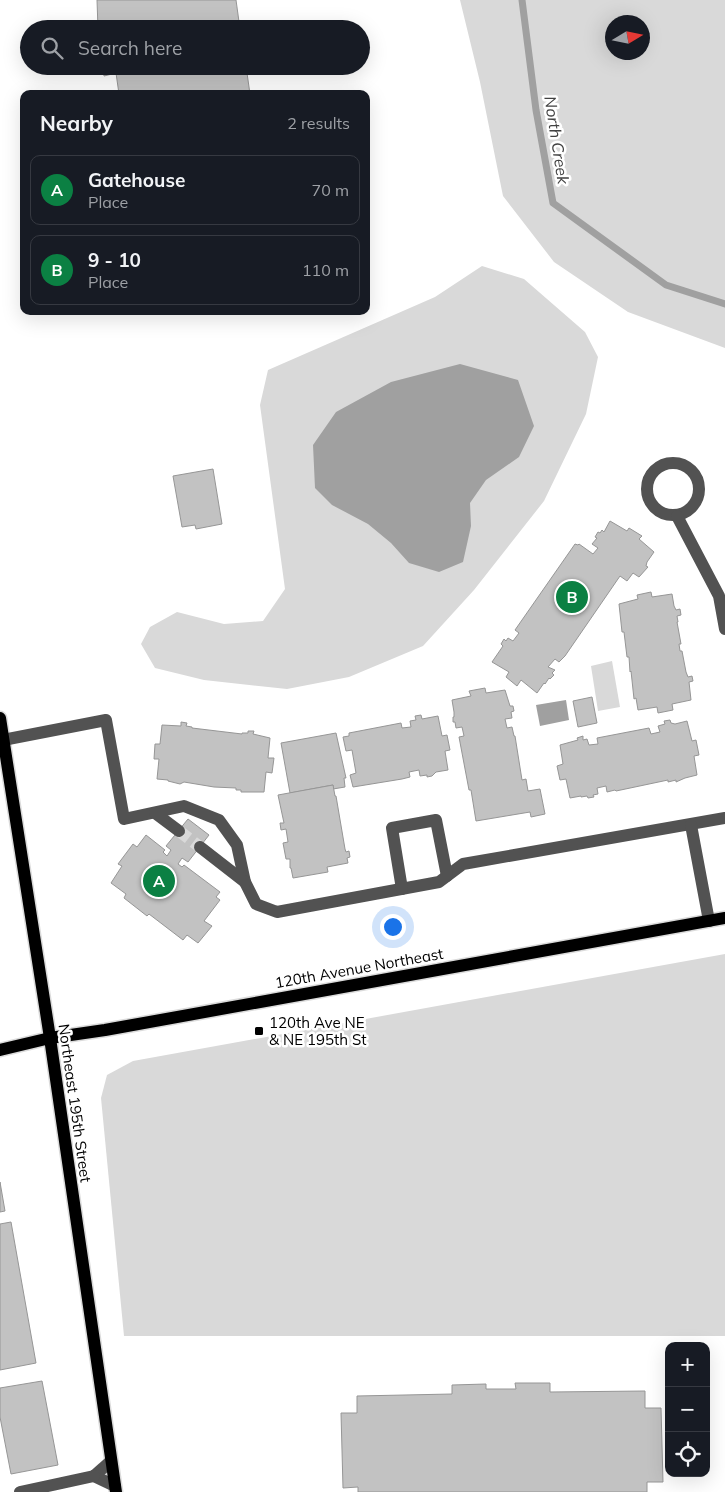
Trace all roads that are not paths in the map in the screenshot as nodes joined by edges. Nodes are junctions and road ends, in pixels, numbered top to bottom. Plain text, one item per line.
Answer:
1 (677, 516) junction
2 (725, 629) edge
3 (0, 718) edge
4 (3, 740) junction
5 (155, 813) junction
6 (725, 818) edge
7 (691, 825) junction
8 (179, 831) tunnel mouth
9 (200, 847) tunnel mouth
10 (447, 876) junction
11 (245, 882) junction
12 (402, 889) junction
13 (725, 918) edge
14 (709, 921) junction
15 (50, 1038) junction
16 (0, 1050) edge
17 (111, 1461) junction
18 (94, 1476) junction
19 (115, 1489) edge
20 (20, 1492) edge

1 - 1 street
1 - 2 street
3 - 4 main road, Northeast 195th Street
4 - 5 street
4 - 15 main road, Northeast 195th Street
5 - 8 street
5 - 11 street
6 - 7 street
7 - 10 street
7 - 14 street
9 - 11 street
10 - 12 street
10 - 12 street
11 - 12 street
13 - 14 main road, 120th Avenue Northeast
14 - 15 main road, 120th Avenue Northeast
15 - 16 main road, 120th Avenue Northeast
15 - 17 main road, Northeast 195th Street
17 - 18 street
17 - 19 main road, Northeast 195th Street
18 - 19 street
18 - 20 street

